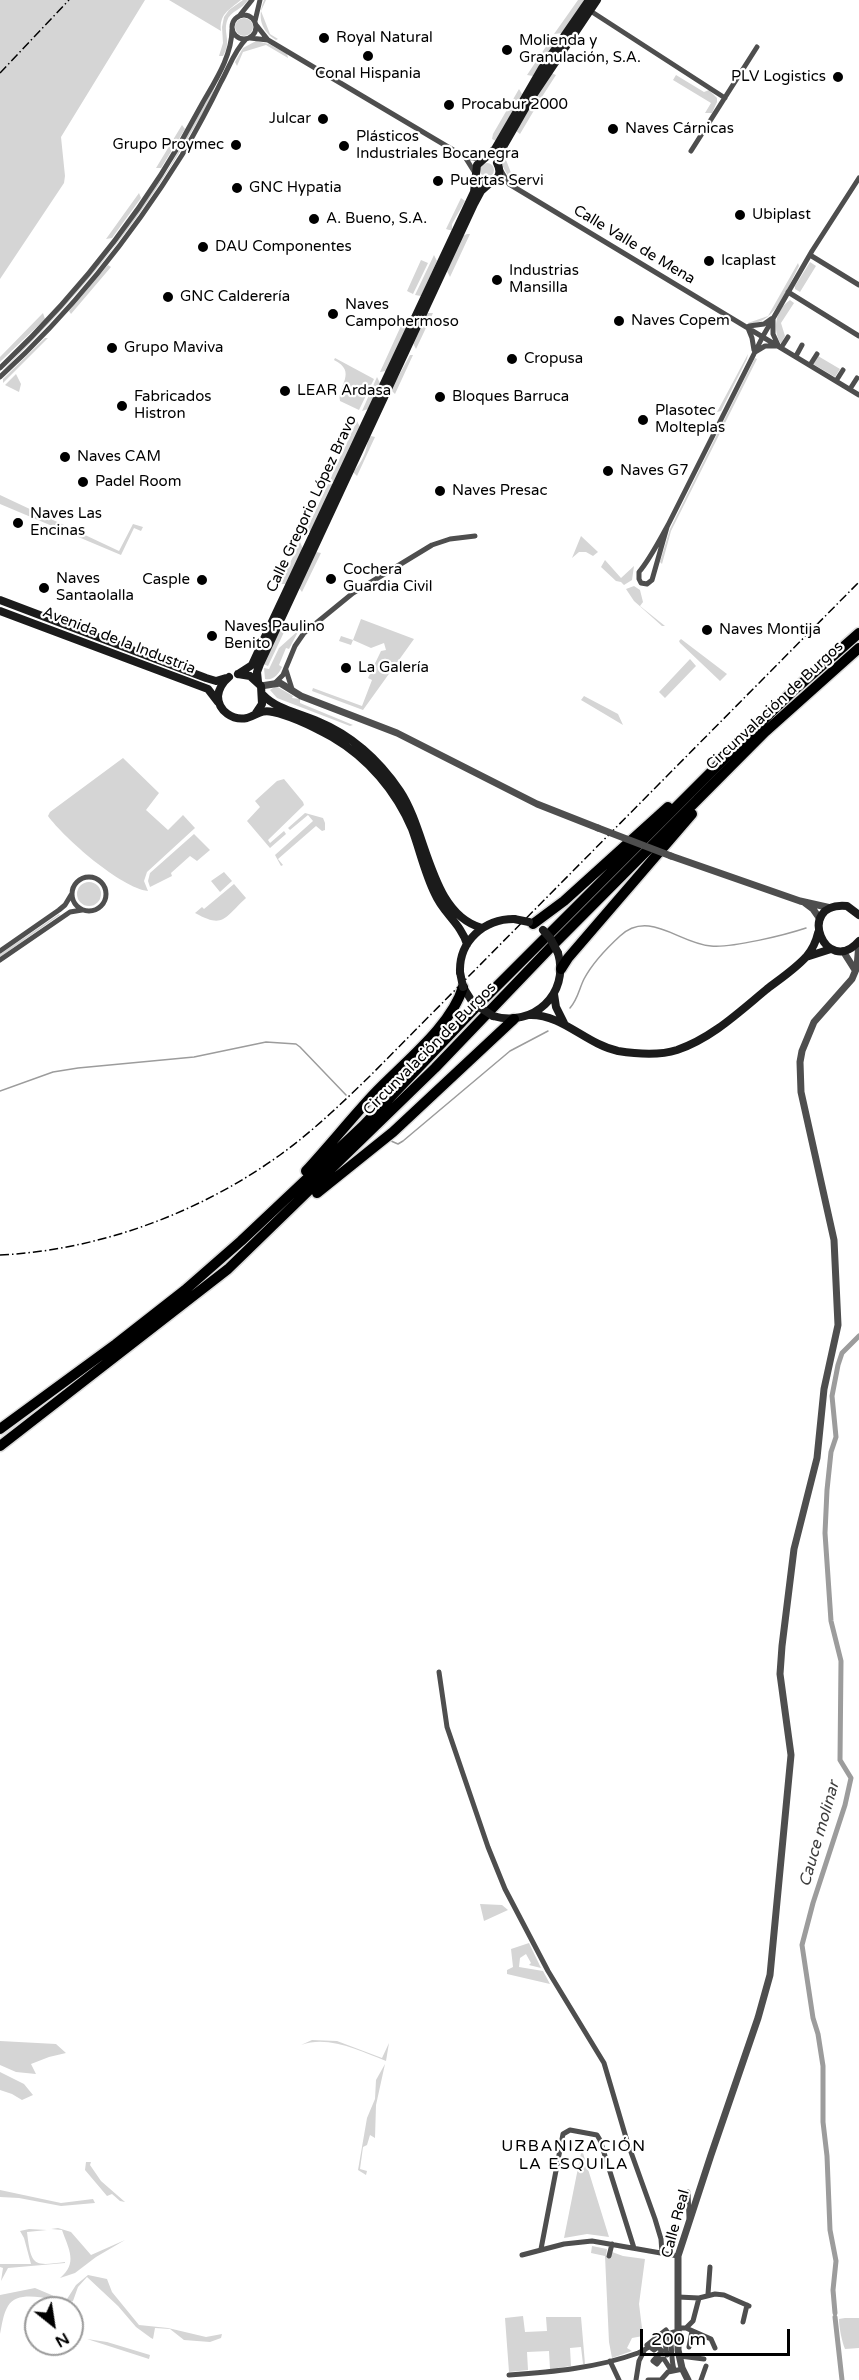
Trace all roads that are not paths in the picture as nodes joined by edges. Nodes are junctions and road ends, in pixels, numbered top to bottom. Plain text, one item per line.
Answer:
1 (252, 0) edge
2 (260, 0) edge
3 (589, 0) edge
4 (597, 0) edge
5 (589, 10) junction
6 (238, 17) junction
7 (256, 24) junction
8 (232, 29) junction
9 (248, 38) junction
10 (268, 40) junction
11 (756, 46) dead end
12 (725, 98) junction
13 (691, 152) dead end
14 (465, 157) junction
15 (484, 159) junction
16 (499, 166) junction
17 (476, 174) junction
18 (859, 178) edge
19 (492, 182) junction
20 (509, 184) junction
21 (810, 255) junction
22 (859, 285) edge
23 (788, 292) junction
24 (773, 318) junction
25 (747, 326) junction
26 (763, 336) junction
27 (859, 336) edge
28 (788, 337) dead end
29 (802, 345) dead end
30 (780, 347) junction
31 (753, 353) junction
32 (817, 354) dead end
33 (796, 357) junction
34 (810, 365) junction
35 (0, 368) edge
36 (843, 370) dead end
37 (0, 377) edge
38 (857, 378) dead end
39 (836, 381) junction
40 (850, 389) junction
41 (859, 395) edge
42 (667, 527) junction
43 (475, 536) dead end
44 (649, 561) junction
45 (656, 565) junction
46 (0, 600) edge
47 (0, 611) edge
48 (859, 633) edge
49 (859, 648) edge
50 (286, 670) junction
51 (233, 676) junction
52 (276, 682) junction
53 (261, 688) junction
54 (293, 691) junction
55 (221, 707) junction
56 (256, 713) junction
57 (746, 744) junction
58 (72, 894) junction
59 (800, 901) junction
60 (831, 908) junction
61 (83, 910) junction
62 (859, 915) edge
63 (820, 919) junction
64 (535, 925) junction
65 (482, 928) junction
66 (818, 933) junction
67 (859, 942) edge
68 (467, 944) junction
69 (831, 949) junction
70 (0, 951) edge
71 (843, 951) junction
72 (805, 958) junction
73 (0, 960) edge
74 (561, 969) junction
75 (855, 970) junction
76 (463, 987) junction
77 (554, 994) junction
78 (531, 1015) junction
79 (514, 1019) junction
80 (566, 1027) junction
81 (241, 1241) junction
82 (228, 1269) junction
83 (0, 1429) edge
84 (0, 1446) edge
85 (439, 1672) dead end
86 (688, 2192) dead end
87 (689, 2221) junction
88 (612, 2244) junction
89 (634, 2248) junction
90 (541, 2249) junction
91 (662, 2253) junction
92 (522, 2255) dead end
93 (609, 2256) dead end
94 (678, 2256) junction
95 (710, 2267) dead end
96 (708, 2294) junction
97 (678, 2297) junction
98 (699, 2298) junction
99 (743, 2322) dead end
100 (681, 2329) junction
101 (692, 2331) junction
102 (666, 2335) junction
103 (689, 2347) dead end
104 (647, 2348) junction
105 (716, 2348) dead end
106 (680, 2356) junction
107 (704, 2359) dead end
108 (610, 2361) junction
109 (706, 2366) dead end
110 (683, 2369) junction
111 (672, 2371) junction
112 (509, 2375) dead end
113 (619, 2380) edge
114 (636, 2380) edge
115 (648, 2380) edge
116 (661, 2380) edge
117 (688, 2380) edge
118 (701, 2380) edge

1 - 6 street
2 - 7 street
3 - 15 main road
4 - 5 main road
5 - 12 street
5 - 16 main road
6 - 7 street
6 - 8 street
7 - 9 street
7 - 10 street
8 - 9 street
8 - 35 street
9 - 10 street
9 - 37 street
10 - 14 street
11 - 12 street
12 - 13 street
14 - 15 street
14 - 17 street
15 - 16 main road
15 - 17 main road
16 - 19 main road
16 - 20 street, Calle Valle de Mena
17 - 19 main road
17 - 51 main road, Calle Gregorio López Bravo
18 - 21 street
19 - 20 street, Calle Valle de Mena
19 - 53 main road, Calle Gregorio López Bravo
20 - 25 street, Calle Valle de Mena
21 - 22 street
21 - 23 street
23 - 24 street
23 - 27 street
24 - 25 street
24 - 26 street
24 - 30 street
25 - 26 street, Calle Valle de Mena
25 - 31 street
26 - 30 street, Calle Valle de Mena
26 - 31 street
28 - 30 street
29 - 33 street
30 - 31 street
30 - 33 street, Calle Valle de Mena
31 - 42 street
32 - 34 street
33 - 34 street, Calle Valle de Mena
34 - 39 street, Calle Valle de Mena
36 - 39 street
38 - 40 street
39 - 40 street, Calle Valle de Mena
40 - 41 street, Calle Valle de Mena
42 - 44 street
42 - 45 street
43 - 50 street
44 - 45 street
44 - 45 street
46 - 51 main road, Avenida de la Industria
47 - 55 main road, Avenida de la Industria
48 - 57 highway, Circunvalación de Burgos
49 - 57 highway, Circunvalación de Burgos
50 - 52 street
50 - 54 street
51 - 53 main road
51 - 55 main road
52 - 53 street
52 - 54 street
53 - 56 main road
53 - 65 main road
54 - 59 street, bridge
55 - 56 main road
56 - 68 main road
57 - 64 highway
57 - 74 highway
57 - 81 highway, Circunvalación de Burgos
57 - 82 highway, Circunvalación de Burgos
58 - 61 street
58 - 61 street
58 - 70 street
59 - 60 street
59 - 63 street
60 - 62 main road
60 - 63 main road
61 - 73 street
63 - 66 main road
64 - 65 main road, bridge
64 - 74 main road, bridge
65 - 68 main road
66 - 69 main road
66 - 72 main road
67 - 71 main road
67 - 75 street
68 - 76 main road, bridge
69 - 71 main road
69 - 72 main road
71 - 75 street
72 - 80 main road
74 - 77 main road
75 - 87 street, Calle Real
76 - 79 main road, bridge
76 - 81 highway
77 - 78 main road
77 - 80 main road
78 - 79 main road
78 - 80 main road
79 - 82 highway
81 - 83 highway, Circunvalación de Burgos
82 - 84 highway, Circunvalación de Burgos
85 - 91 street
86 - 87 street
87 - 94 street, Calle Real
88 - 89 street
88 - 90 street
88 - 93 street
89 - 90 street
89 - 91 street
90 - 92 street
91 - 94 street
94 - 97 street, Calle Real
95 - 96 street
96 - 98 street
96 - 99 street
97 - 98 street
97 - 100 street, Calle Real
98 - 100 street
100 - 101 street
100 - 102 street
100 - 106 street, Calle Real
101 - 103 street
101 - 105 street
102 - 104 street
102 - 111 street
104 - 108 street
104 - 111 street
104 - 114 street
106 - 107 street
106 - 110 street, Calle Real
108 - 112 street
108 - 113 street
109 - 118 street
110 - 111 street
110 - 117 street, Calle Real
111 - 116 street
115 - 116 street

